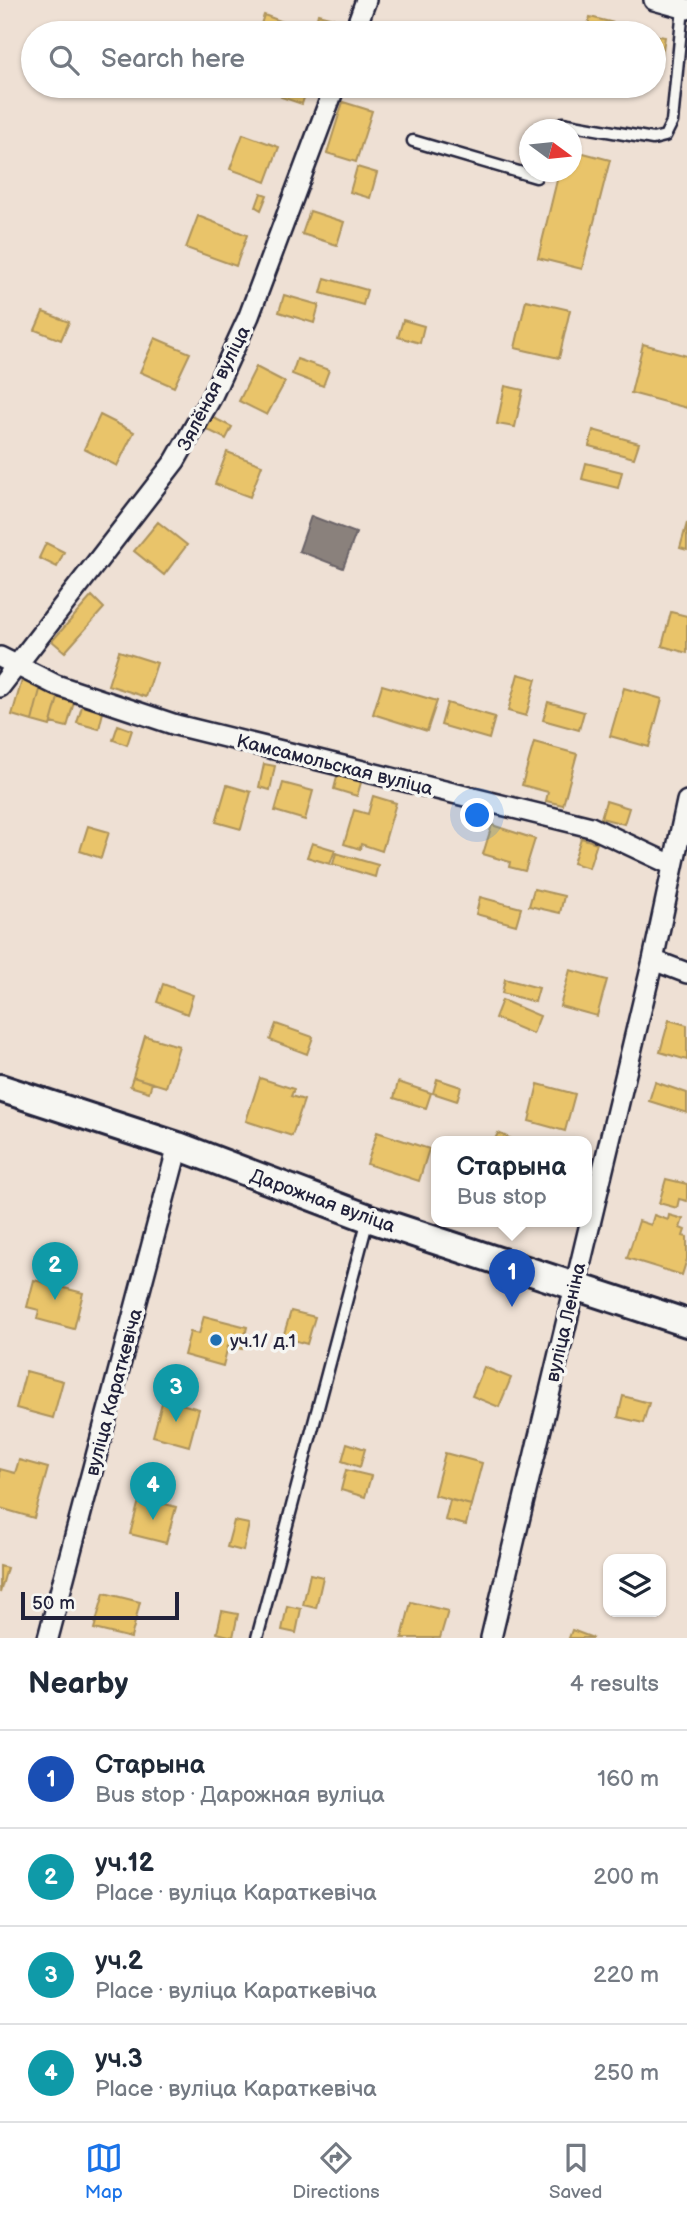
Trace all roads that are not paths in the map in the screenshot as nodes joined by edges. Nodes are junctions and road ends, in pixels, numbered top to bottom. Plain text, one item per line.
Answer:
1 (366, 0) edge
2 (654, 0) edge
3 (685, 8) edge
4 (358, 21) edge
5 (331, 98) edge
6 (582, 127) edge
7 (413, 141) dead end
8 (519, 172) edge
9 (7, 661) edge
10 (0, 687) edge
11 (687, 801) edge
12 (672, 864) junction
13 (653, 960) junction
14 (687, 973) edge
15 (0, 1088) edge
16 (178, 1146) junction
17 (592, 1209) edge
18 (368, 1218) junction
19 (587, 1227) edge
20 (573, 1286) junction
21 (687, 1323) edge
22 (48, 1638) edge
23 (257, 1638) edge
24 (491, 1638) edge

1 - 4 street
2 - 3 street
3 - 6 lane
5 - 9 street, Зялёная вуліца
7 - 8 lane
9 - 10 street, Зялёная вуліца
9 - 12 street, Камсамольская вуліца
11 - 12 street, вуліца Леніна
12 - 13 street, вуліца Леніна
13 - 14 street
13 - 17 street, вуліца Леніна
15 - 16 main road, Дарожная вуліца
16 - 18 main road, Дарожная вуліца
16 - 22 street, вуліца Караткевіча
18 - 20 main road, Дарожная вуліца
18 - 23 lane
19 - 20 street, вуліца Леніна
20 - 21 main road, Дарожная вуліца
20 - 24 street, вуліца Леніна

